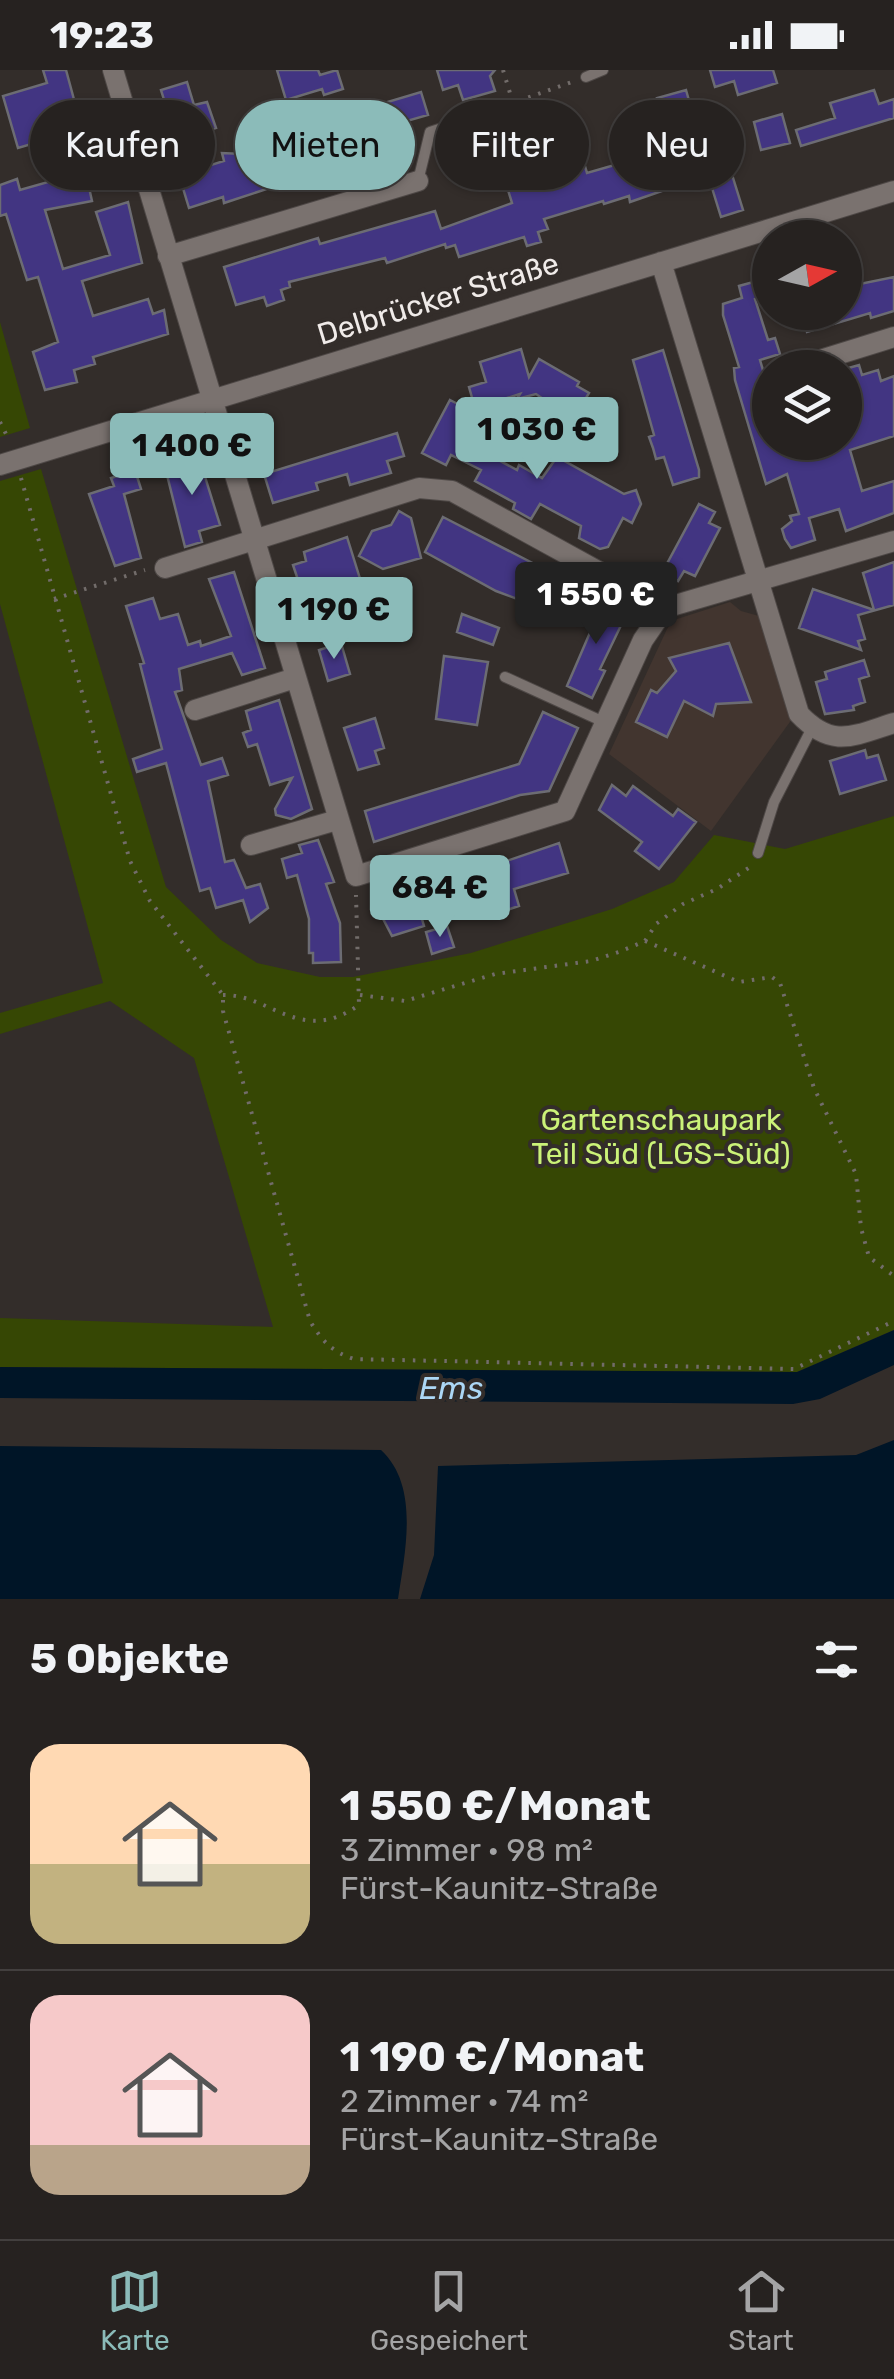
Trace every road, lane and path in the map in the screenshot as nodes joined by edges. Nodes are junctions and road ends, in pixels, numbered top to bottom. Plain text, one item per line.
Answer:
1 (112, 70) edge
2 (503, 70) edge
3 (603, 70) edge
4 (586, 77) joint
5 (512, 100) edge
6 (521, 100) edge
7 (435, 130) edge
8 (418, 181) joint
9 (894, 191) edge
10 (168, 256) junction
11 (660, 262) junction
12 (894, 337) edge
13 (852, 350) edge
14 (211, 400) junction
15 (0, 422) edge
16 (8, 456) edge
17 (253, 538) junction
18 (894, 540) edge
19 (164, 568) joint
20 (758, 580) junction
21 (54, 599) junction
22 (665, 608) junction
23 (504, 677) dead end
24 (295, 678) junction
25 (195, 710) dead end
26 (606, 724) junction
27 (894, 724) edge
28 (812, 728) junction
29 (337, 820) junction
30 (251, 846) dead end
31 (758, 853) joint
32 (356, 876) junction
33 (646, 941) junction
34 (222, 994) junction
35 (360, 995) junction
36 (894, 1276) edge
37 (894, 1322) edge

1 - 10 street
2 - 5 path
3 - 4 lane
4 - 6 path
7 - 8 lane
8 - 10 street
9 - 11 street, Delbrücker Straße
10 - 14 street
11 - 14 street, Delbrücker Straße
11 - 20 street
12 - 13 street
14 - 16 street, Delbrücker Straße
14 - 17 street
15 - 16 path
16 - 21 path
17 - 19 street
17 - 22 street
17 - 24 street
18 - 20 street
19 - 21 path
20 - 22 street
20 - 28 street
21 - 34 path
22 - 26 street
23 - 26 lane
24 - 25 street
24 - 29 street
26 - 32 street
27 - 28 street
28 - 31 lane
29 - 30 street
29 - 32 street
31 - 33 path
32 - 35 path
33 - 35 path
33 - 36 path
34 - 35 path
34 - 37 path

